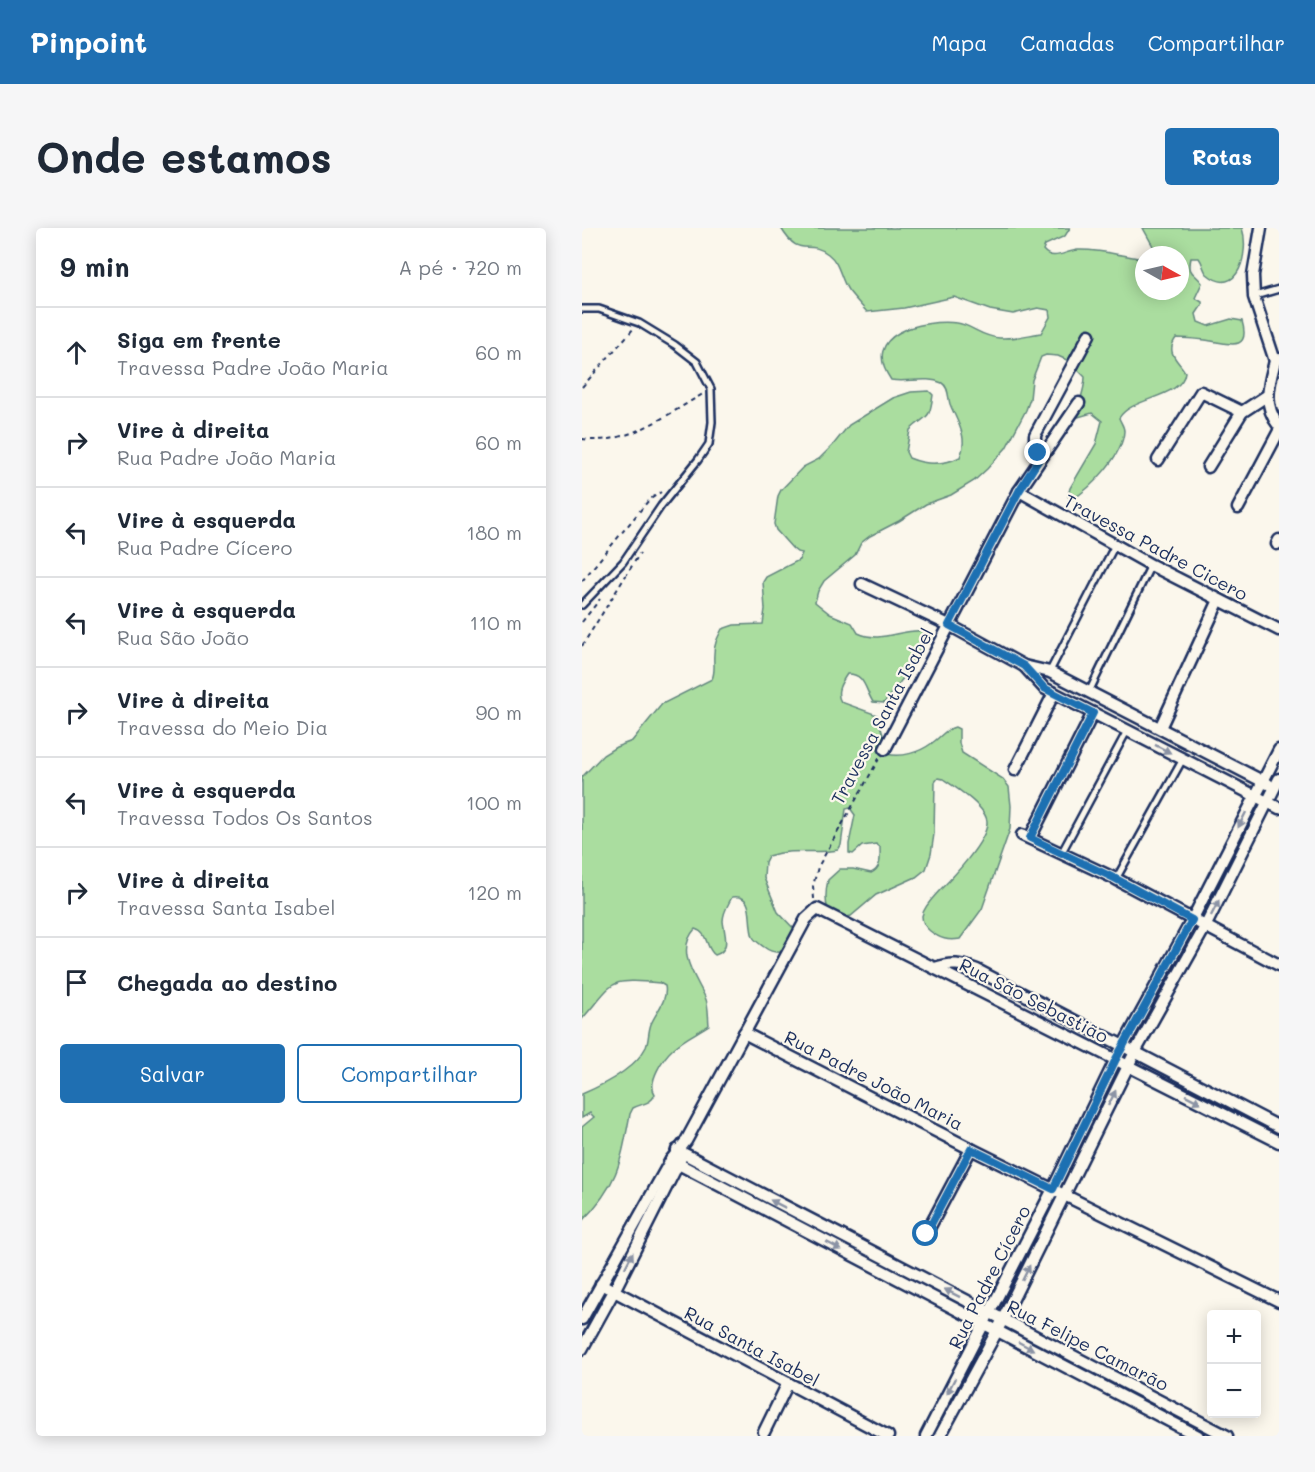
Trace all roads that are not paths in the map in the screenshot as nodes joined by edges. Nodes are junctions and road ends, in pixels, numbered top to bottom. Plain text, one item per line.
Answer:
1 (1261, 228) edge
2 (1279, 289) edge
3 (1254, 297) junction
4 (582, 309) edge
5 (1089, 335) dead end
6 (1277, 360) edge
7 (1268, 395) junction
8 (1079, 403) dead end
9 (1242, 412) junction
10 (1279, 426) edge
11 (1279, 431) edge
12 (1041, 456) junction
13 (1158, 460) dead end
14 (1208, 466) dead end
15 (1019, 491) junction
16 (1238, 508) dead end
17 (1115, 545) junction
18 (1151, 565) junction
19 (862, 584) dead end
20 (1219, 600) junction
21 (582, 605) edge
22 (949, 625) junction
23 (1279, 630) edge
24 (1024, 666) junction
25 (1050, 672) junction
26 (1089, 692) junction
27 (1054, 693) junction
28 (1081, 707) junction
29 (1093, 713) junction
30 (1160, 729) junction
31 (1127, 730) junction
32 (885, 749) road end
33 (1279, 750) edge
34 (1183, 759) junction
35 (1015, 770) dead end
36 (1262, 781) junction
37 (1278, 785) edge
38 (1255, 796) junction
39 (1267, 802) junction
40 (1279, 808) edge
41 (1062, 852) junction
42 (1116, 879) junction
43 (1192, 920) junction
44 (1205, 927) junction
45 (1279, 965) edge
46 (935, 968) junction
47 (744, 1033) junction
48 (1123, 1046) junction
49 (1135, 1052) junction
50 (1116, 1059) junction
51 (1128, 1066) junction
52 (1279, 1127) edge
53 (1278, 1138) edge
54 (971, 1149) junction
55 (677, 1157) junction
56 (1053, 1189) junction
57 (1064, 1195) junction
58 (926, 1234) dead end
59 (602, 1284) junction
60 (614, 1291) junction
61 (1279, 1301) edge
62 (989, 1312) junction
63 (582, 1319) edge
64 (1003, 1320) junction
65 (983, 1323) junction
66 (997, 1331) junction
67 (582, 1349) edge
68 (788, 1383) junction
69 (764, 1432) dead end
70 (888, 1436) edge
71 (926, 1436) edge
72 (940, 1436) edge
73 (1198, 1436) edge
74 (1227, 1436) edge

1 - 3 street
2 - 3 lane
3 - 6 street
4 - 21 lane
5 - 12 street
6 - 7 street
7 - 9 street
7 - 10 street
8 - 12 street, Travessa Santa Isabel
9 - 13 street
9 - 14 street
11 - 16 street
12 - 15 street, Travessa Santa Isabel
15 - 17 street, Travessa Padre Cicero
15 - 22 street, Travessa Santa Isabel
17 - 18 street, Travessa Padre Cicero
17 - 25 lane
18 - 20 street, Travessa Padre Cicero
18 - 26 lane
19 - 22 street
20 - 23 street, Travessa Padre Cicero
20 - 30 street
22 - 24 street
22 - 32 street, Travessa Santa Isabel
24 - 25 street
24 - 27 street
25 - 26 street
26 - 28 street
26 - 30 street
27 - 28 street
27 - 35 street
28 - 29 street
29 - 31 street
29 - 41 street
30 - 36 street
31 -> 34 street
31 - 41 lane
33 - 36 street, Rua Padre Cícero
34 - 38 street
34 - 42 lane
36 - 37 street
36 - 38 street, Rua Padre Cícero
37 - 39 street, Rua Padre Cícero
38 - 39 street
38 -> 43 street, Rua Padre Cícero
39 - 40 street
44 -> 39 street, Rua Padre Cícero
41 - 42 street
42 - 43 street
43 - 44 street
43 - 48 street, Rua Padre Cícero
44 - 45 street
44 - 49 street, Rua Padre Cícero
46 - 47 street, Rua São Sebastião
46 - 48 street, Rua São Sebastião
46 - 50 street, Rua São Sebastião
47 - 54 street, Rua Padre João Maria
47 - 55 street
48 - 49 street, Rua São Sebastião
48 - 50 street, Rua Padre Cícero
49 - 51 street, Rua Padre Cícero
49 - 52 street, Rua São Sebastião
50 - 51 street, Rua São Sebastião
50 - 56 street, Rua Padre Cícero
51 -> 53 street, Rua São Sebastião
57 -> 51 street, Rua Padre Cícero
54 - 56 street, Rua Padre João Maria
54 - 58 street
55 - 59 street
60 -> 55 street
62 -> 55 street, Rua Felipe Camarão
55 -> 65 street, Rua Felipe Camarão
56 - 57 street, Rua Padre João Maria
56 - 62 street, Rua Padre Cícero
57 - 61 street, Rua Padre João Maria
64 -> 57 street, Rua Padre Cícero
59 - 60 street, Rua Santa Isabel
59 - 63 street
60 - 67 street
60 - 68 street, Rua Santa Isabel
62 - 64 street, Rua Felipe Camarão
62 - 65 street, Rua Padre Cícero
64 - 66 street, Rua Padre Cícero
64 - 74 street, Rua Felipe Camarão
65 - 66 street, Rua Felipe Camarão
65 -> 71 street, Rua Padre Cícero
66 - 72 street, Rua Padre Cícero
66 -> 73 street, Rua Felipe Camarão
68 - 69 street
68 - 70 street, Rua Santa Isabel

